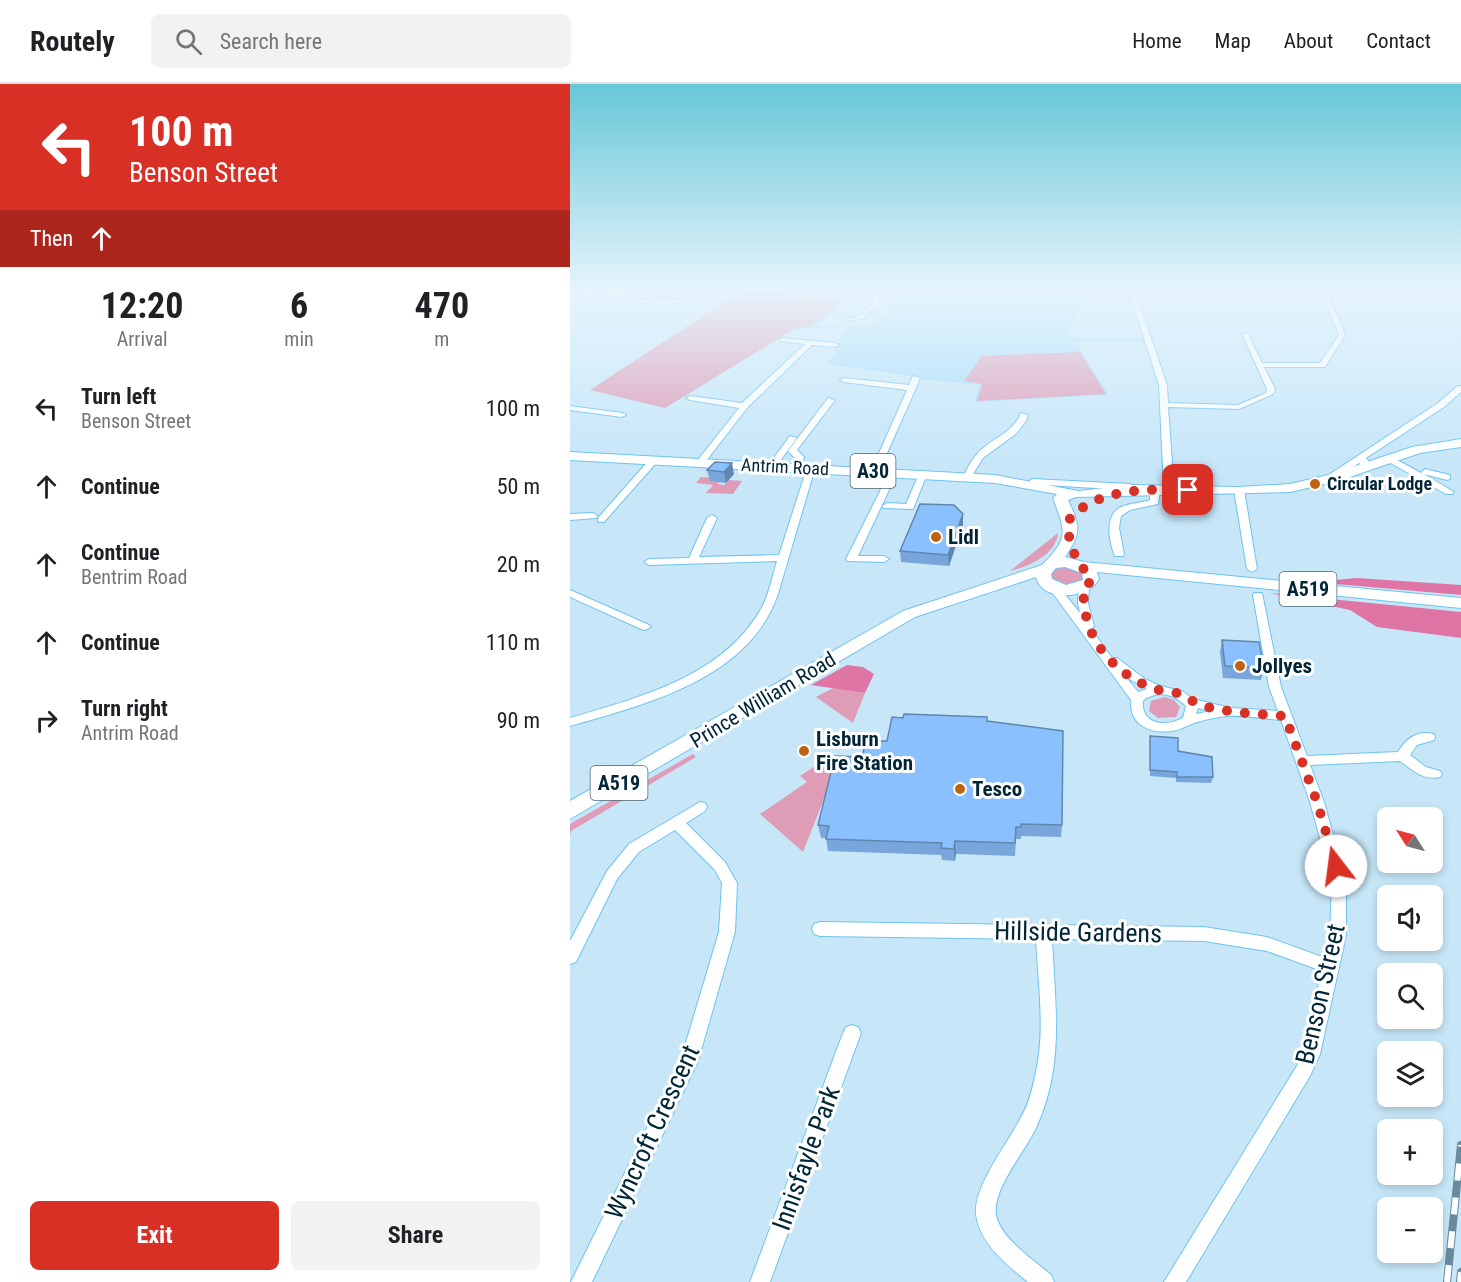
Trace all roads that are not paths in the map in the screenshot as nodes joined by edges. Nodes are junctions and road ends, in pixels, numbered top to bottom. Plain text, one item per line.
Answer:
1 (806, 347) edge
2 (1153, 347) edge
3 (1251, 347) edge
4 (1334, 347) edge
5 (1260, 365) junction
6 (850, 372) dead end
7 (916, 378) dead end
8 (912, 388) junction
9 (1461, 388) edge
10 (690, 398) dead end
11 (831, 400) dead end
12 (821, 401) dead end
13 (1165, 405) junction
14 (744, 406) junction
15 (570, 408) edge
16 (622, 415) dead end
17 (1024, 415) dead end
18 (1461, 443) edge
19 (570, 456) edge
20 (1388, 458) junction
21 (654, 460) junction
22 (1364, 461) junction
23 (700, 463) junction
24 (771, 467) junction
25 (804, 468) junction
26 (874, 471) junction
27 (893, 473) junction
28 (923, 474) junction
29 (1420, 474) junction
30 (967, 477) junction
31 (1447, 477) dead end
32 (1034, 485) junction
33 (1162, 489) junction
34 (1138, 490) junction
35 (1239, 490) junction
36 (1449, 492) dead end
37 (1074, 500) junction
38 (886, 506) dead end
39 (570, 516) edge
40 (712, 518) dead end
41 (1069, 541) junction
42 (1119, 554) dead end
43 (784, 558) junction
44 (884, 559) dead end
45 (693, 560) junction
46 (649, 562) dead end
47 (1081, 565) junction
48 (1049, 567) junction
49 (1252, 569) dead end
50 (1160, 573) junction
51 (1086, 585) junction
52 (1054, 588) junction
53 (570, 593) edge
54 (1258, 595) dead end
55 (958, 596) junction
56 (1459, 603) edge
57 (645, 627) dead end
58 (1089, 630) junction
59 (1104, 655) junction
60 (1158, 690) junction
61 (1137, 700) junction
62 (1189, 702) junction
63 (1232, 712) junction
64 (1285, 716) junction
65 (1189, 720) junction
66 (570, 722) edge
67 (1429, 737) dead end
68 (1403, 756) junction
69 (1302, 761) junction
70 (1435, 774) dead end
71 (700, 807) dead end
72 (570, 811) edge
73 (676, 822) junction
74 (820, 929) dead end
75 (1044, 930) junction
76 (570, 957) edge
77 (1330, 967) junction
78 (852, 1034) dead end
79 (581, 1282) edge
80 (760, 1282) edge
81 (1044, 1282) edge
82 (1174, 1282) edge

1 - 14 street
2 - 13 street
3 - 5 street
4 - 5 street
5 - 13 street
6 - 8 street
7 - 8 street
8 - 26 street
9 - 22 street
10 - 14 street
11 - 25 street
12 - 24 street
13 - 33 street
14 - 23 street
15 - 16 street
17 - 30 street
18 - 20 main road
19 - 21 main road, Antrim Road / A30
20 - 22 main road
20 - 29 street
21 - 23 main road, Antrim Road / A30
21 - 39 street
22 - 35 main road
23 - 24 main road, Antrim Road / A30
24 - 25 main road, Antrim Road / A30
25 - 26 main road, Antrim Road / A30
25 - 43 street
26 - 27 main road, Antrim Road / A30
27 - 28 main road, Antrim Road / A30
27 - 44 street
28 - 30 main road, Antrim Road / A30
28 - 38 street
29 - 31 street
29 - 36 street
30 - 32 main road, Antrim Road / A30
32 - 37 main road, Antrim Road / A30
32 - 37 street
33 - 34 main road
33 - 35 main road
33 - 42 street
34 - 37 main road
34 - 37 street
35 - 49 street
37 - 41 main road
40 - 45 street
41 - 47 main road
41 - 48 main road
43 - 45 street
43 - 66 street
45 - 46 street
47 - 48 main road, A519
47 - 50 main road, A519
47 - 51 main road
48 - 52 main road
48 - 55 main road, Prince William Road / A519
50 - 51 main road, A519
50 - 56 main road, A519
51 - 52 main road, A519
51 - 58 street
52 - 55 main road, Prince William Road / A519
52 - 58 street
53 - 57 street
54 - 64 street, Benson Street
55 - 72 main road, Prince William Road / A519
58 - 59 street
59 - 60 street
59 - 61 street
60 - 61 street
60 - 62 street
61 - 65 street
62 - 63 street
62 - 65 street
63 - 64 street
63 - 65 street
64 - 69 street, Benson Street
67 - 68 street
68 - 69 street
68 - 70 street
69 - 77 street, Benson Street
71 - 73 street
73 - 76 street
73 - 79 street, Wyncroft Crescent
74 - 75 street, Hillside Gardens
75 - 77 street, Hillside Gardens
75 - 81 street
77 - 82 street, Benson Street
78 - 80 street, Innisfayle Park

